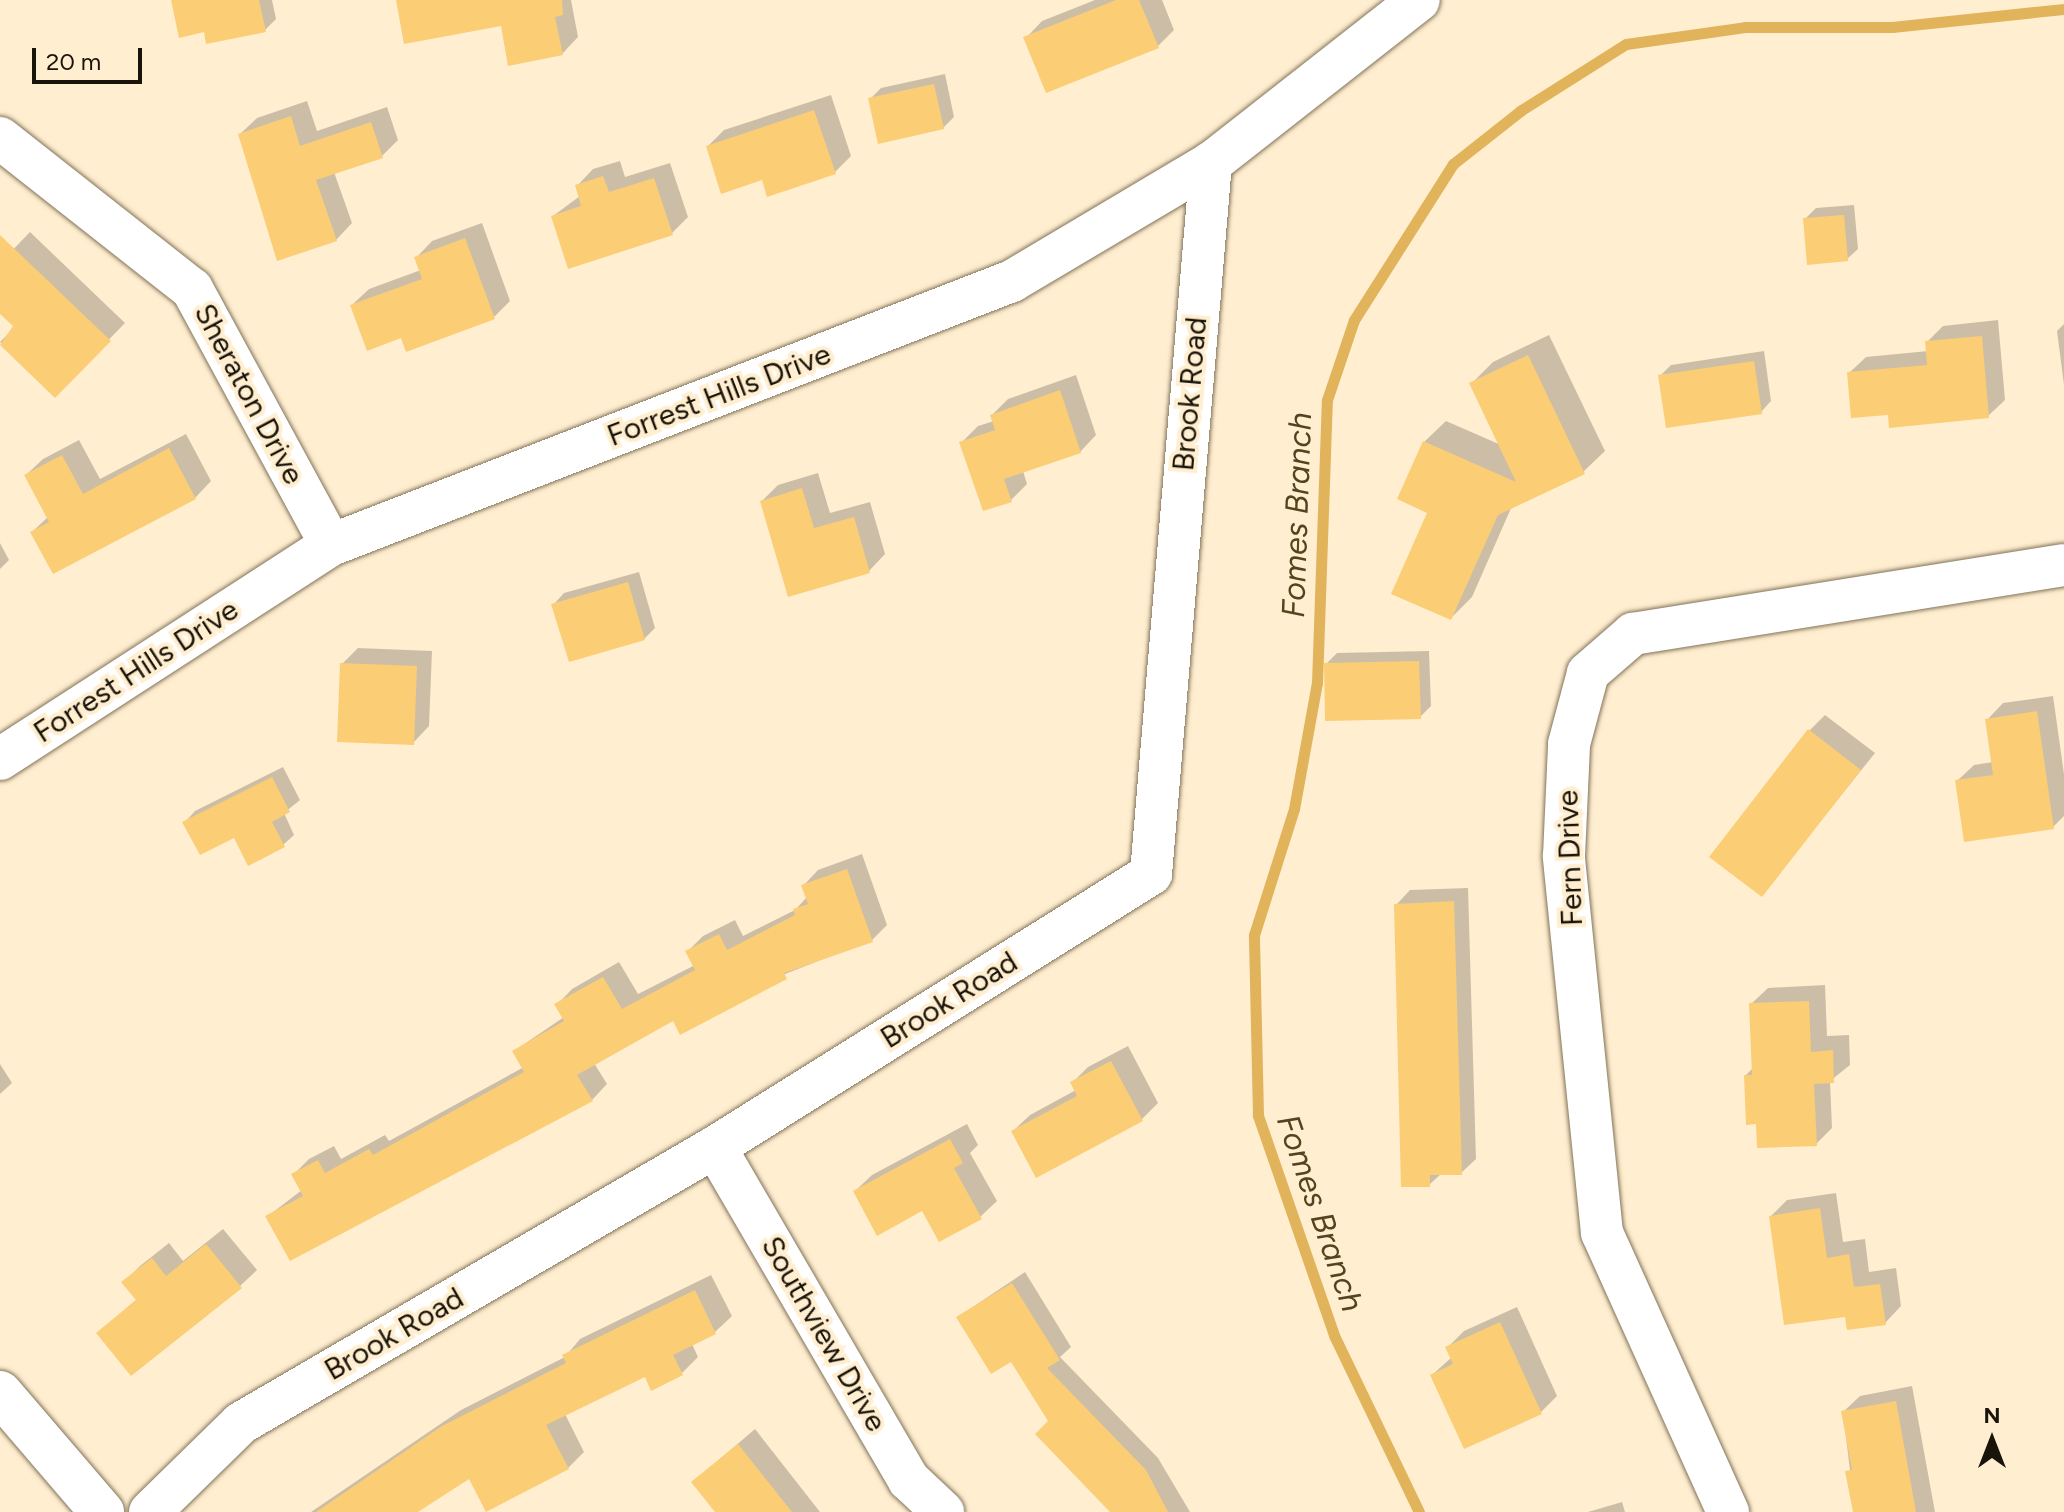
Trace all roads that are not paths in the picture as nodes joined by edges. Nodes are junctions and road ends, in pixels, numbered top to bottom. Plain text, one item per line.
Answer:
1 (1419, 0) edge
2 (0, 138) edge
3 (1211, 163) junction
4 (331, 545) junction
5 (2064, 565) edge
6 (0, 759) edge
7 (715, 1147) junction
8 (0, 1393) edge
9 (102, 1512) edge
10 (150, 1512) edge
11 (943, 1512) edge
12 (1728, 1512) edge

1 - 3 street, Forrest Hills Drive
2 - 4 street, Sheraton Drive
3 - 4 street, Forrest Hills Drive
3 - 7 street, Brook Road
4 - 6 street, Forrest Hills Drive
5 - 12 street, Fern Drive
7 - 10 street, Brook Road
7 - 11 street, Southview Drive
8 - 9 main road

